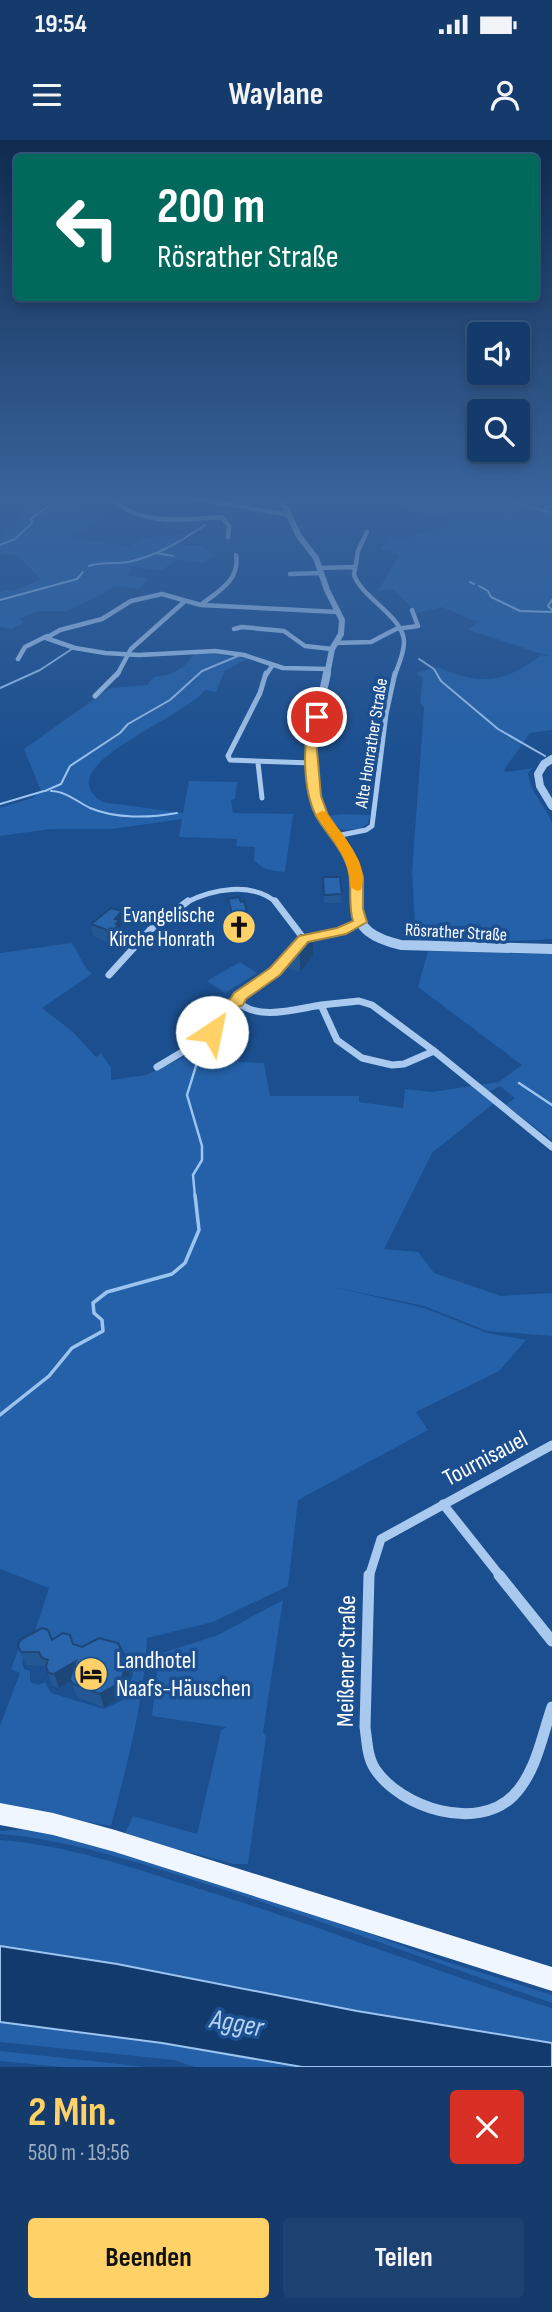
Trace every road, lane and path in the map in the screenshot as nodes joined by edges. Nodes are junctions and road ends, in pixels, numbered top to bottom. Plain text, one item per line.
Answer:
1 (221, 588) edge
2 (328, 588) edge
3 (360, 588) edge
4 (185, 601) junction
5 (201, 605) junction
6 (412, 610) dead end
7 (338, 612) junction
8 (401, 628) junction
9 (234, 629) dead end
10 (47, 636) junction
11 (334, 646) junction
12 (128, 655) junction
13 (18, 659) dead end
14 (272, 666) junction
15 (328, 669) junction
16 (95, 696) dead end
17 (552, 758) edge
18 (258, 763) junction
19 (312, 763) junction
20 (262, 798) dead end
21 (552, 806) edge
22 (336, 836) junction
23 (360, 922) junction
24 (304, 939) junction
25 (552, 950) edge
26 (109, 975) dead end
27 (238, 1002) junction
28 (321, 1005) junction
29 (434, 1051) junction
30 (157, 1067) dead end
31 (552, 1147) edge
32 (552, 1445) edge
33 (443, 1504) junction
34 (552, 1641) edge
35 (552, 1707) edge
36 (0, 1814) edge
37 (552, 1979) edge

1 - 5 street
2 - 7 street
3 - 8 street
4 - 5 street
4 - 10 street
4 - 12 street
5 - 7 street
6 - 8 street, Alte Honrather Straße
7 - 11 street
8 - 11 street
8 - 22 street, Alte Honrather Straße
9 - 11 street
10 - 12 street
10 - 13 street
11 - 15 street
12 - 14 street
12 - 16 street
14 - 15 street
14 - 18 street
15 - 19 street
17 - 21 street
18 - 19 street
18 - 20 street
19 - 22 street
22 - 23 street
23 - 24 street
23 - 25 street, Rösrather Straße
24 - 26 street
24 - 27 street
27 - 28 street
27 - 30 street
28 - 29 street
28 - 29 street
29 - 31 street
32 - 33 street, Tournisauel
33 - 34 street, Tournisauel
33 - 35 street, Meißener Straße
36 - 37 main road

